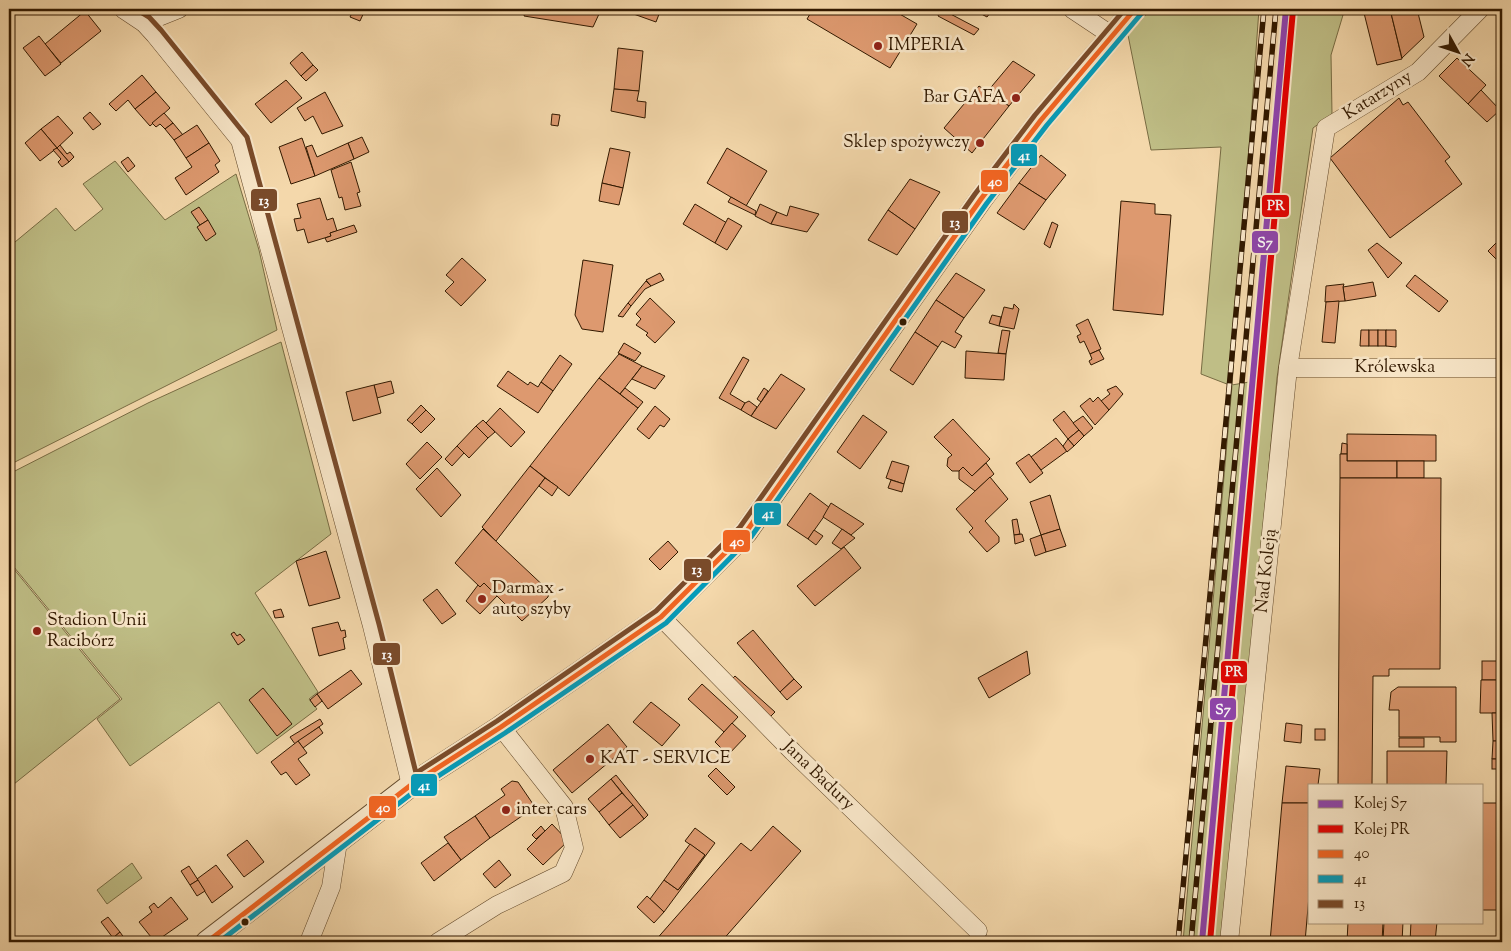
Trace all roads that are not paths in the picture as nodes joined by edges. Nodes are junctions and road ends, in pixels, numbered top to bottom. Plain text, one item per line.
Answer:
1 (123, 9) edge
2 (179, 9) edge
3 (1072, 9) edge
4 (1135, 9) edge
5 (1480, 9) edge
6 (144, 23) junction
7 (1111, 35) junction
8 (1316, 202) joint
9 (1288, 368) junction
10 (1502, 368) edge
11 (661, 617) junction
12 (501, 727) junction
13 (411, 785) junction
14 (338, 842) junction
15 (978, 930) dead end
16 (207, 942) edge
17 (309, 942) edge
18 (438, 942) edge
19 (1229, 942) edge

1 - 6 street
2 - 6 street
3 - 7 street
4 - 7 street
5 - 8 street, Katarzyny
6 - 13 street
7 - 11 street
8 - 9 street, Nad Koleją
9 - 10 street, Królewska
9 - 19 street, Nad Koleją
11 - 12 street
11 - 15 street, Jana Badury
12 - 13 street
12 - 18 street
13 - 14 street
14 - 16 street
14 - 17 street

